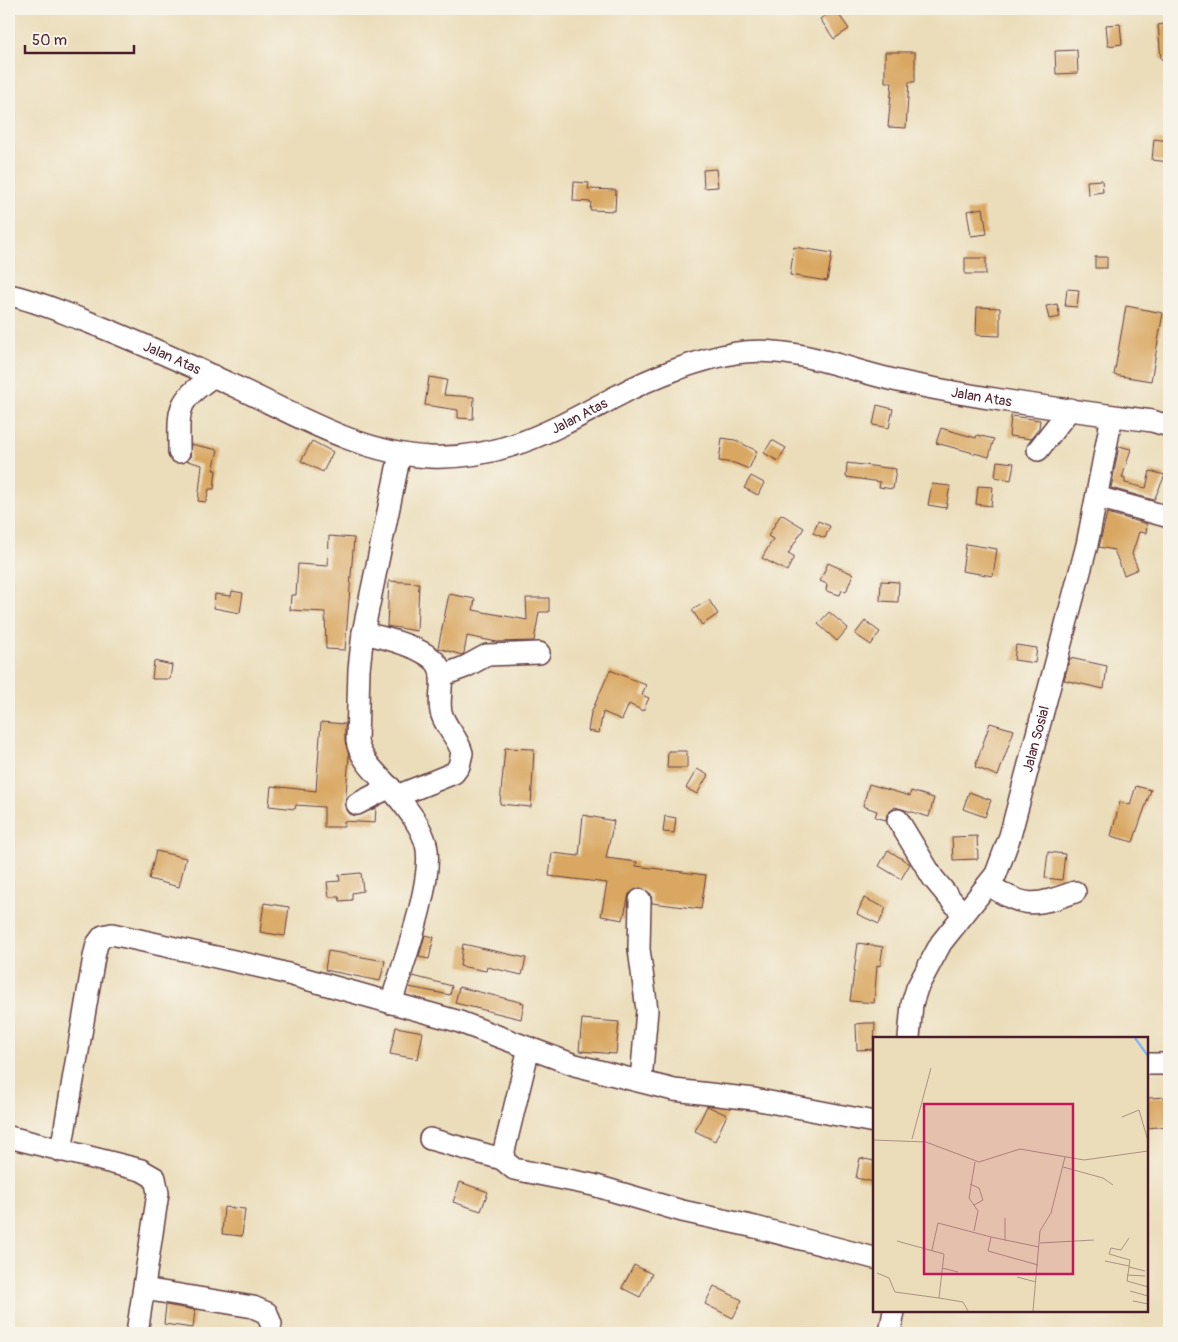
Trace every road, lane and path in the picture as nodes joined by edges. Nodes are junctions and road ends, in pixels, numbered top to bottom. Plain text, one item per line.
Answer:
1 (9, 295) edge
2 (214, 376) junction
3 (1070, 409) junction
4 (1112, 416) junction
5 (1169, 426) edge
6 (1038, 450) dead end
7 (179, 452) dead end
8 (400, 454) junction
9 (1097, 497) junction
10 (1169, 517) edge
11 (363, 633) junction
12 (539, 653) dead end
13 (441, 676) junction
14 (393, 792) junction
15 (357, 804) dead end
16 (898, 820) dead end
17 (988, 885) junction
18 (1075, 892) dead end
19 (640, 900) dead end
20 (962, 914) junction
21 (391, 1003) junction
22 (909, 1037) edge
23 (529, 1048) junction
24 (1148, 1064) edge
25 (1169, 1064) edge
26 (641, 1081) junction
27 (873, 1122) edge
28 (9, 1138) edge
29 (430, 1139) dead end
30 (61, 1151) junction
31 (502, 1159) junction
32 (873, 1258) edge
33 (144, 1289) junction
34 (894, 1312) edge
35 (271, 1324) dead end
36 (137, 1333) edge
37 (890, 1333) edge

1 - 2 street, Jalan Atas
2 - 7 street
2 - 8 street, Jalan Atas
3 - 4 street, Jalan Atas
3 - 6 street
3 - 8 street, Jalan Atas
4 - 5 street, Jalan Atas
4 - 9 street, Jalan Sosial
8 - 11 street
9 - 10 street
9 - 17 street, Jalan Sosial
11 - 13 street
11 - 14 street
12 - 13 street
13 - 14 street
14 - 15 street
14 - 21 street
16 - 20 street
17 - 18 street
17 - 20 street, Jalan Sosial
19 - 26 street
20 - 22 street, Jalan Sosial
21 - 23 street
21 - 30 street
23 - 26 street
23 - 31 street
24 - 25 street
26 - 27 street
28 - 30 street
29 - 31 street
30 - 33 street
31 - 32 street
33 - 35 street
33 - 36 street
34 - 37 street

